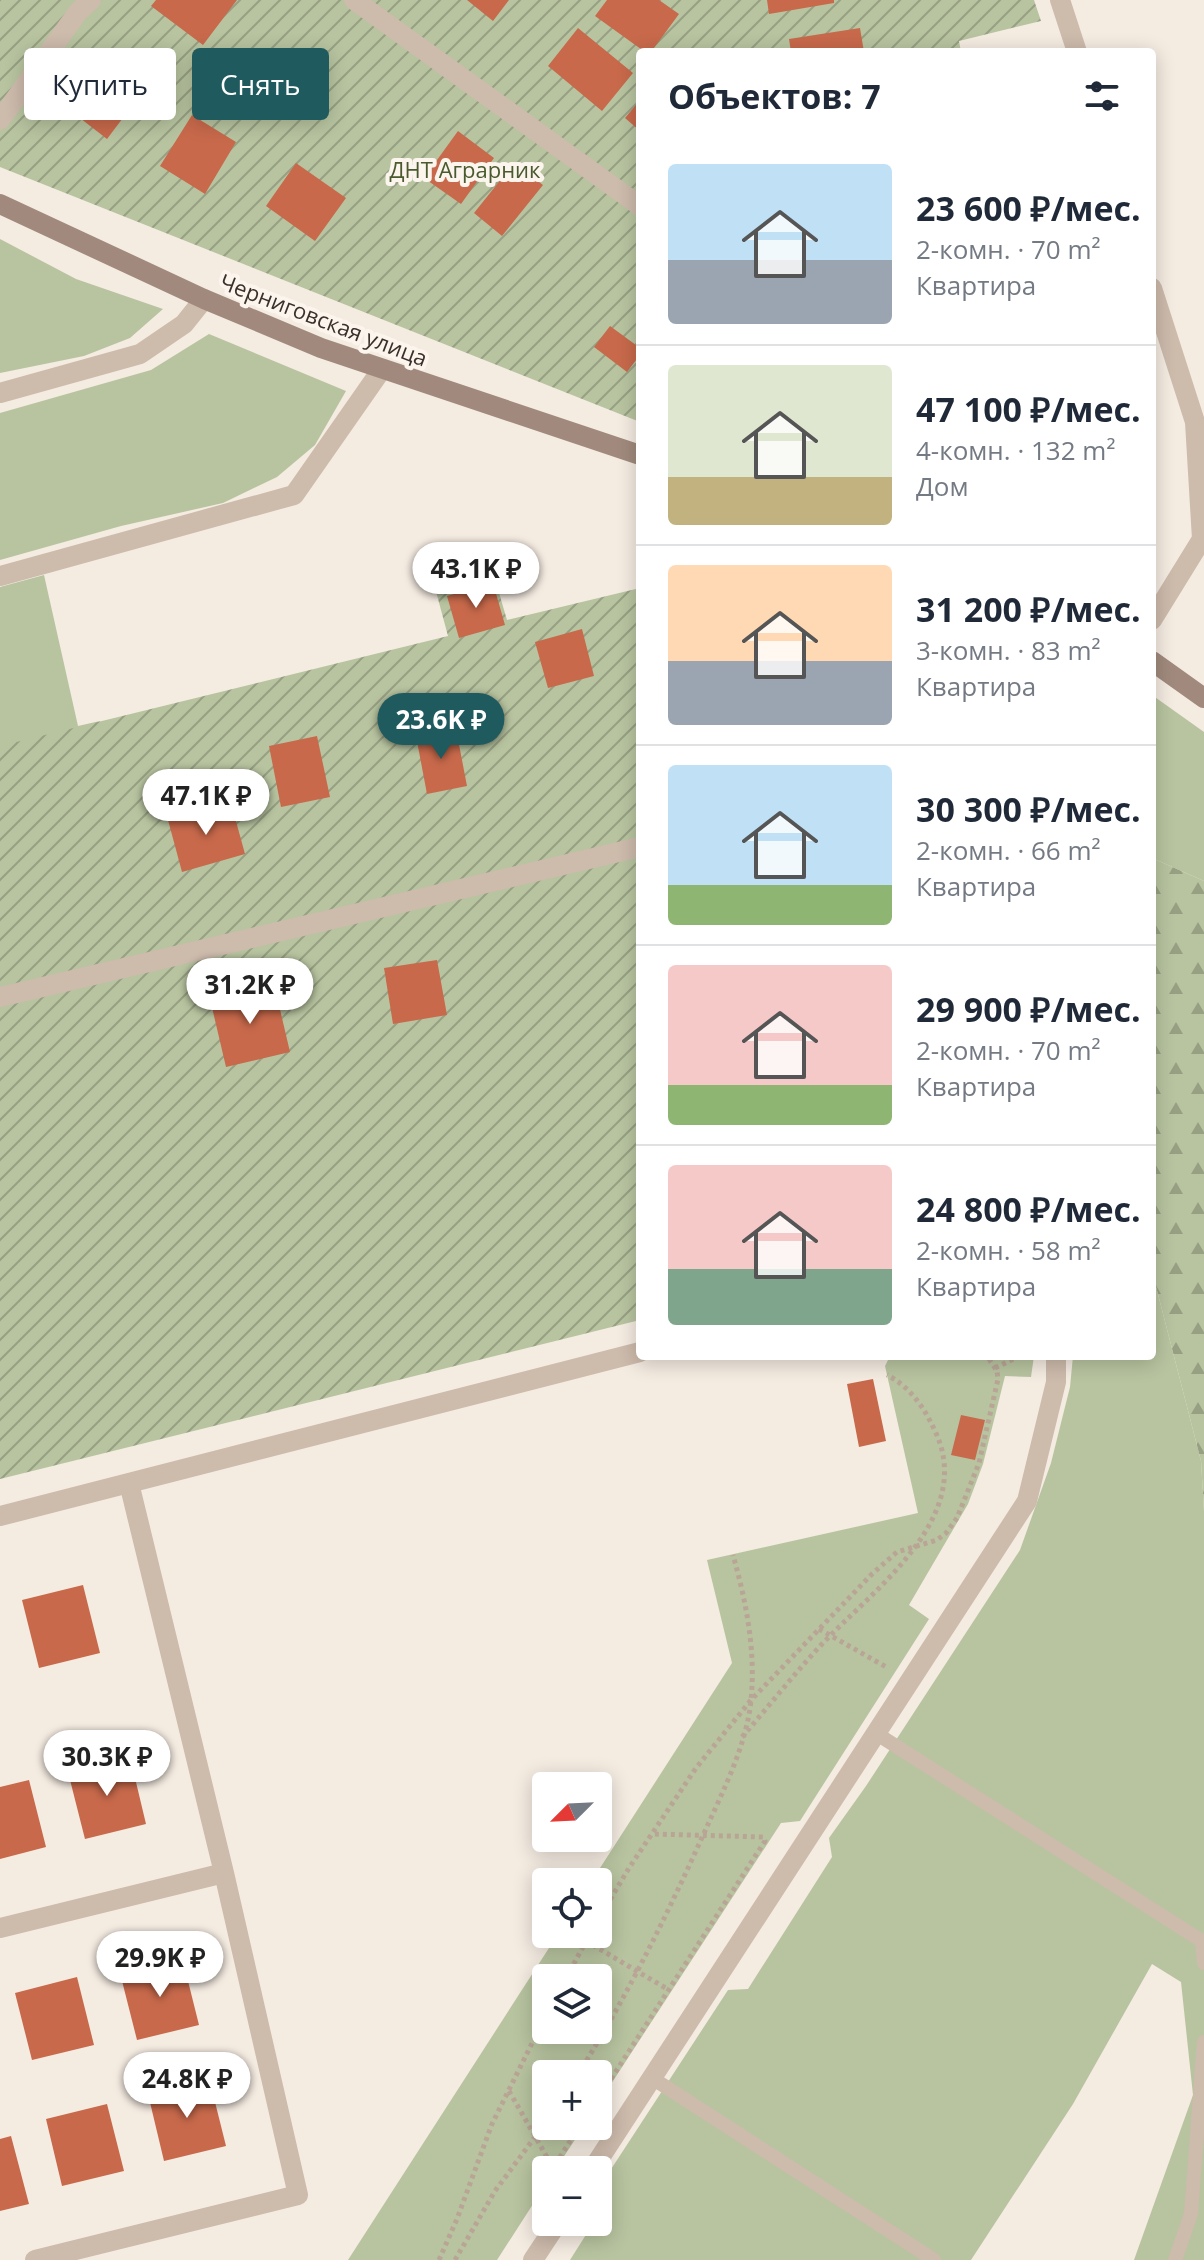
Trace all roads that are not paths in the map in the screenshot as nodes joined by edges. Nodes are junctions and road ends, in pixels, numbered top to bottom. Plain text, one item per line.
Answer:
1 (91, 0) edge
2 (354, 0) edge
3 (1060, 0) edge
4 (1076, 48) edge
5 (0, 120) edge
6 (636, 203) edge
7 (0, 204) edge
8 (204, 299) junction
9 (1156, 300) edge
10 (382, 369) junction
11 (0, 393) edge
12 (636, 454) edge
13 (0, 576) edge
14 (1156, 614) edge
15 (1156, 664) edge
16 (1204, 698) edge
17 (636, 848) edge
18 (0, 997) edge
19 (636, 1353) edge
20 (1056, 1360) edge
21 (129, 1483) junction
22 (0, 1516) edge
23 (877, 1734) junction
24 (224, 1873) junction
25 (0, 1928) edge
26 (1204, 1963) edge
27 (1204, 2042) edge
28 (652, 2078) junction
29 (601, 2156) edge
30 (549, 2236) edge
31 (35, 2260) edge
32 (533, 2260) edge
33 (934, 2260) edge
34 (1175, 2260) edge

1 - 5 street
2 - 6 street
3 - 4 street
7 - 8 street, Черниговская улица
8 - 10 street, Черниговская улица
8 - 11 street
9 - 14 street
10 - 12 street, Черниговская улица
10 - 13 street
15 - 16 street
17 - 18 street
19 - 21 street
20 - 23 street
21 - 22 street
21 - 24 street
23 - 26 lane
23 - 28 street
24 - 25 street
24 - 31 street
27 - 34 lane
28 - 29 street
28 - 33 lane
30 - 32 street

